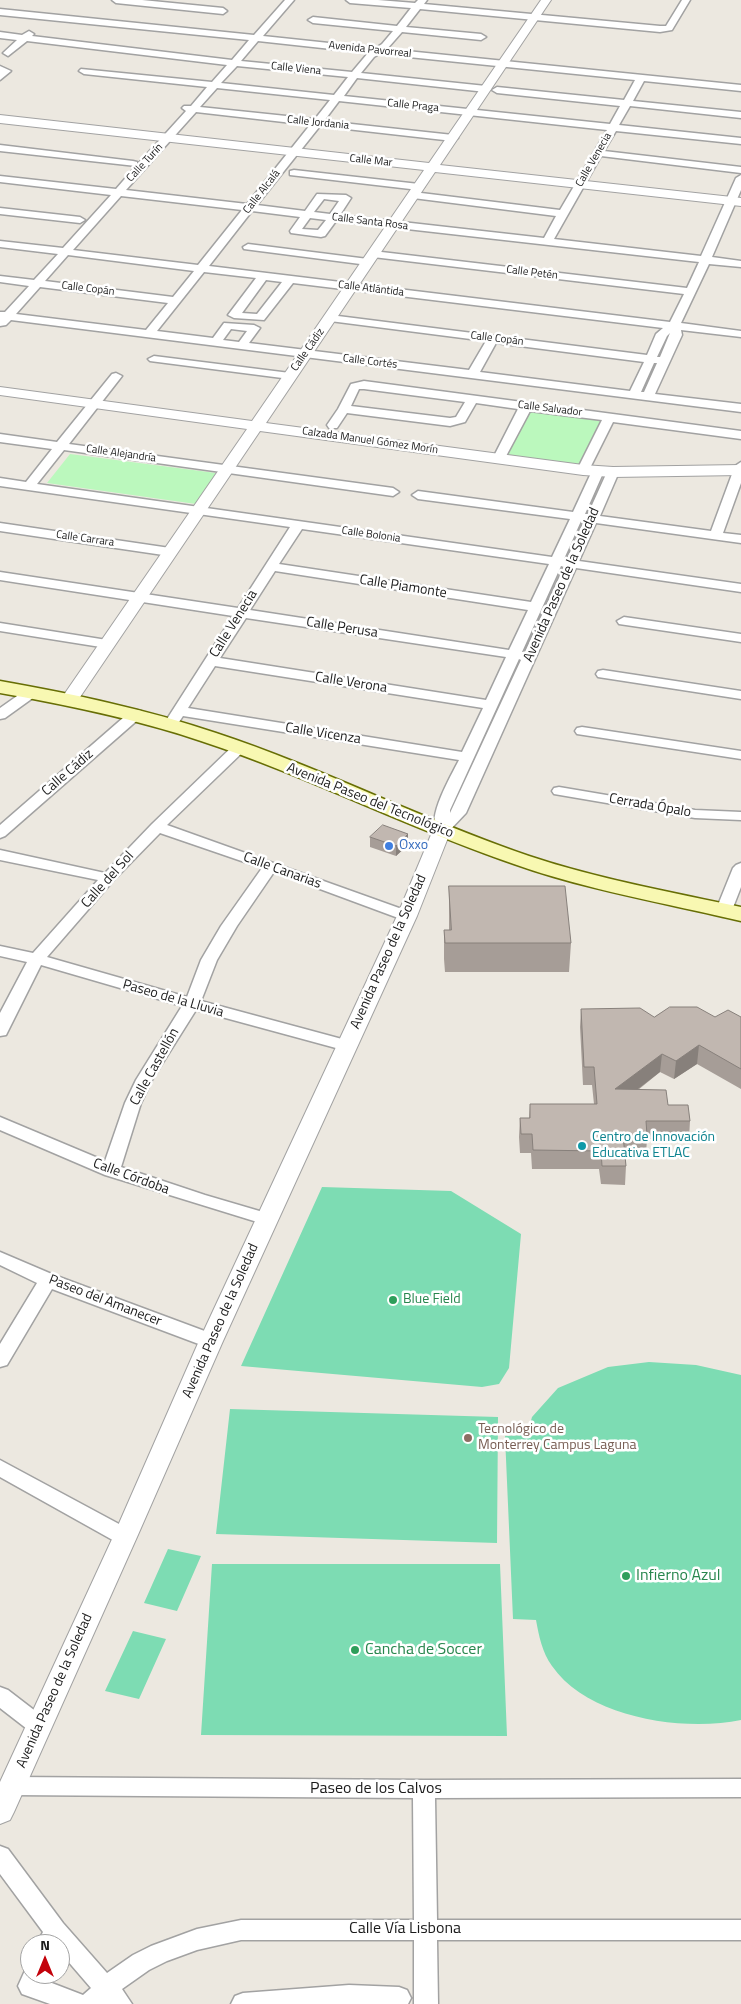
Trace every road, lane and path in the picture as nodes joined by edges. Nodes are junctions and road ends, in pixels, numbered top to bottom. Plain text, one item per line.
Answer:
1 (116, 0) edge
2 (279, 0) edge
3 (290, 0) edge
4 (350, 0) edge
5 (546, 0) edge
6 (556, 0) edge
7 (686, 0) edge
8 (146, 1) edge
9 (415, 3) edge
10 (7, 11) edge
11 (223, 11) dead end
12 (47, 17) junction
13 (539, 18) junction
14 (312, 20) dead end
15 (125, 25) junction
16 (395, 28) junction
17 (0, 35) edge
18 (246, 37) junction
19 (482, 37) dead end
20 (25, 38) junction
21 (256, 38) junction
22 (106, 49) junction
23 (376, 51) junction
24 (8, 53) dead end
25 (224, 62) junction
26 (235, 63) junction
27 (508, 64) junction
28 (0, 69) edge
29 (354, 75) junction
30 (0, 77) edge
31 (641, 78) junction
32 (204, 84) junction
33 (215, 85) junction
34 (741, 88) edge
35 (491, 89) junction
36 (336, 98) junction
37 (626, 103) junction
38 (183, 108) junction
39 (194, 109) junction
40 (475, 113) junction
41 (0, 115) edge
42 (741, 115) edge
43 (0, 119) edge
44 (317, 122) junction
45 (612, 128) junction
46 (165, 135) junction
47 (453, 138) junction
48 (741, 142) edge
49 (0, 148) edge
50 (295, 150) junction
51 (598, 153) junction
52 (133, 164) junction
53 (440, 166) junction
54 (741, 170) edge
55 (294, 173) dead end
56 (741, 178) edge
57 (0, 179) edge
58 (581, 182) junction
59 (113, 192) junction
60 (419, 193) junction
61 (737, 199) edge
62 (250, 208) junction
63 (0, 211) edge
64 (307, 214) junction
65 (563, 214) junction
66 (333, 217) junction
67 (80, 220) junction
68 (400, 225) junction
69 (547, 242) junction
70 (0, 244) edge
71 (248, 247) dead end
72 (53, 250) junction
73 (66, 252) junction
74 (376, 257) junction
75 (706, 260) junction
76 (741, 264) edge
77 (201, 268) junction
78 (263, 276) junction
79 (0, 278) edge
80 (290, 279) junction
81 (25, 282) junction
82 (38, 283) junction
83 (358, 287) junction
84 (691, 292) junction
85 (176, 301) junction
86 (234, 315) joint
87 (2, 316) edge
88 (260, 318) joint
89 (330, 318) junction
90 (343, 320) junction
91 (674, 325) junction
92 (149, 334) junction
93 (741, 334) edge
94 (493, 339) junction
95 (216, 342) junction
96 (242, 345) junction
97 (313, 354) junction
98 (154, 359) dead end
99 (650, 359) junction
100 (665, 361) junction
101 (472, 375) junction
102 (116, 376) dead end
103 (290, 376) junction
104 (0, 391) edge
105 (634, 395) junction
106 (648, 396) junction
107 (472, 399) junction
108 (94, 403) junction
109 (526, 406) junction
110 (741, 408) edge
111 (344, 409) junction
112 (609, 417) junction
113 (333, 425) dead end
114 (264, 427) junction
115 (741, 434) edge
116 (0, 438) edge
117 (60, 446) junction
118 (499, 458) junction
119 (740, 469) edge
120 (234, 470) junction
121 (598, 471) junction
122 (0, 482) edge
123 (29, 486) junction
124 (394, 492) dead end
125 (418, 495) dead end
126 (206, 512) junction
127 (578, 517) junction
128 (592, 519) junction
129 (298, 525) junction
130 (0, 527) edge
131 (716, 536) junction
132 (741, 539) edge
133 (170, 552) junction
134 (557, 562) junction
135 (571, 564) junction
136 (271, 567) junction
137 (0, 576) edge
138 (741, 588) edge
139 (146, 598) junction
140 (536, 607) junction
141 (242, 613) junction
142 (624, 621) dead end
143 (0, 628) edge
144 (741, 638) edge
145 (107, 644) junction
146 (514, 654) junction
147 (530, 657) junction
148 (211, 661) junction
149 (603, 674) dead end
150 (0, 687) edge
151 (32, 692) junction
152 (741, 695) edge
153 (77, 700) junction
154 (490, 705) junction
155 (136, 714) junction
156 (0, 715) edge
157 (175, 718) junction
158 (582, 731) dead end
159 (240, 747) junction
160 (741, 755) edge
161 (467, 757) junction
162 (559, 791) dead end
163 (741, 816) edge
164 (157, 827) junction
165 (442, 830) junction
166 (0, 833) edge
167 (0, 855) edge
168 (271, 866) junction
169 (741, 868) edge
170 (108, 878) junction
171 (732, 912) edge
172 (407, 916) junction
173 (0, 951) edge
174 (38, 959) junction
175 (192, 1004) junction
176 (0, 1031) edge
177 (346, 1046) junction
178 (0, 1122) edge
179 (111, 1170) junction
180 (267, 1219) junction
181 (0, 1258) edge
182 (48, 1280) junction
183 (211, 1341) junction
184 (0, 1360) edge
185 (0, 1468) edge
186 (125, 1537) junction
187 (0, 1696) edge
188 (39, 1726) junction
189 (12, 1786) junction
190 (741, 1788) edge
191 (424, 1789) junction
192 (0, 1812) edge
193 (0, 1856) edge
194 (425, 1929) junction
195 (741, 1930) edge
196 (50, 1934) edge
197 (70, 1958) edge
198 (31, 1984) edge
199 (105, 1998) edge
200 (399, 1998) dead end
201 (349, 2000) edge
202 (80, 2004) edge
203 (243, 2004) edge
204 (426, 2004) edge

1 - 8 street
2 - 18 street, Calle Turín
3 - 21 street, Calle Turín
4 - 9 street
5 - 13 street, Calle Cádiz
6 - 13 street, Calle Cádiz
7 - 13 street
8 - 11 street
8 - 15 street
9 - 13 street
9 - 16 street, Calle Alcalá
10 - 12 street, Avenida Pavorreal
12 - 15 street, Avenida Pavorreal
12 - 20 street
13 - 27 street, Calle Cádiz
14 - 16 street
15 - 18 street, Avenida Pavorreal
15 - 22 street
16 - 19 street
16 - 23 street, Calle Alcalá
17 - 20 street, Calle Viena
18 - 21 street, Avenida Pavorreal
18 - 25 street, Calle Turín
20 - 22 street, Calle Viena
20 - 24 street
21 - 23 street, Avenida Pavorreal
21 - 26 street, Calle Turín
22 - 25 street, Calle Viena
22 - 32 street, Calle Praga
23 - 27 street, Avenida Pavorreal
23 - 29 street, Calle Alcalá
25 - 26 street, Calle Viena
25 - 32 street, Calle Turín
26 - 29 street, Calle Viena
26 - 33 street, Calle Turín
27 - 31 street, Avenida Pavorreal
27 - 35 street, Calle Cádiz
28 - 30 street
29 - 35 street, Calle Viena
29 - 36 street, Calle Alcalá
31 - 34 street, Avenida Pavorreal
31 - 37 street, Calle Venecia
32 - 33 street, Calle Praga
32 - 38 street, Calle Turín
33 - 36 street, Calle Praga
33 - 39 street, Calle Turín
35 - 37 street, Calle Viena
35 - 40 street, Calle Cádiz
36 - 40 street, Calle Praga
36 - 44 street, Calle Alcalá
37 - 42 street, Calle Viena
37 - 45 street, Calle Venecia
38 - 39 street, Calle Jordania
38 - 46 street, Calle Turín
39 - 44 street, Calle Jordania
39 - 46 street, Calle Turín
40 - 45 street, Calle Praga
40 - 47 street, Calle Cádiz
40 - 53 street, Calle Cádiz
41 - 46 street, Calle Mar
43 - 46 street, Calle Mar
44 - 47 street, Calle Jordania
44 - 50 street, Calle Alcalá
45 - 48 street, Calle Praga
45 - 51 street, Calle Venecia
46 - 50 street, Calle Mar
46 - 52 street, Calle Turín
46 - 59 street, Calle Turín
47 - 53 street, Calle Cádiz
49 - 52 street
50 - 53 street, Calle Mar
50 - 62 street, Calle Alcalá
51 - 54 street
51 - 58 street, Calle Venecia
52 - 59 street, Calle Turín
53 - 58 street, Calle Mar
53 - 60 street, Calle Cádiz
55 - 60 street
56 - 61 street
57 - 59 street, Calle Santa Rosa
58 - 61 street, Calle Mar
58 - 65 street, Calle Venecia
59 - 62 street, Calle Santa Rosa
59 - 67 street, Calle Turín
59 - 73 street, Calle Turín
60 - 65 street
60 - 68 street, Calle Cádiz
61 - 75 street
62 - 64 street, Calle Santa Rosa
62 - 77 street, Calle Alcalá
63 - 67 street
64 - 66 street, Calle Santa Rosa
64 - 66 street
64 - 66 street
65 - 69 street, Calle Venecia
66 - 68 street, Calle Santa Rosa
67 - 72 street, Calle Turín
68 - 69 street, Calle Santa Rosa
68 - 74 street, Calle Cádiz
69 - 75 street, Calle Santa Rosa
70 - 72 street, Calle Atlántida
71 - 74 street
72 - 73 street, Calle Atlántida
72 - 81 street, Calle Turín
73 - 77 street, Calle Atlántida
73 - 82 street, Calle Turín
74 - 83 street, Calle Cádiz
74 - 83 street, Calle Cádiz
74 - 84 street, Calle Petén
75 - 76 street, Calle Santa Rosa
75 - 84 street
77 - 78 street, Calle Atlántida
77 - 85 street, Calle Alcalá
78 - 80 street, Calle Atlántida
78 - 86 street
79 - 81 street, Calle Copán
80 - 83 street, Calle Atlántida
80 - 88 street
81 - 82 street, Calle Copán
81 - 87 street, Calle Turín
82 - 85 street, Calle Copán
82 - 87 street, Calle Turín
83 - 89 street, Calle Cádiz
83 - 90 street, Calle Cádiz
83 - 91 street, Calle Atlántida
84 - 91 street
85 - 92 street, Calle Alcalá
86 - 88 street
87 - 92 street, Calle Cortés
89 - 90 street, Calle Copán
89 - 97 street, Calle Cádiz
90 - 94 street, Calle Copán
90 - 97 street, Calle Cádiz
91 - 93 street, Calle Atlántida
91 - 99 street
91 - 100 street
92 - 95 street, Calle Cortés
94 - 99 street, Calle Copán
94 - 101 street
95 - 96 street, Calle Cortés
95 - 96 street
96 - 97 street, Calle Cortés
97 - 101 street, Calle Cortés
97 - 103 street, Calle Cádiz
97 - 114 street, Calle Cádiz
98 - 103 street
99 - 100 street, Calle Copán
99 - 105 street
100 - 106 street
101 - 105 street, Calle Cortés
102 - 108 street
103 - 114 street, Calle Cádiz
104 - 108 street, Calzada Manuel Gómez Morín
105 - 106 street, Calle Cortés
106 - 110 street, Calle Cortés
107 - 109 street, Calle Salvador
107 - 111 street
107 - 111 street, Calle Salvador
108 - 114 street, Calzada Manuel Gómez Morín
108 - 117 street
109 - 112 street, Calle Salvador
109 - 118 street
111 - 113 street
112 - 115 street, Calle Salvador
112 - 121 street
114 - 118 street, Calzada Manuel Gómez Morín
114 - 120 street, Calle Cádiz
116 - 117 street, Calle Alejandría
117 - 120 street, Calle Alejandría
117 - 123 street
118 - 121 street, Calzada Manuel Gómez Morín
119 - 121 street, Calzada Manuel Gómez Morín
119 - 131 street
120 - 124 street, Calle Alejandría
120 - 126 street, Calle Cádiz
121 - 127 street, Avenida Paseo de la Soledad
121 - 128 street, Avenida Paseo de la Soledad
122 - 123 street, Calle Bolonia
123 - 126 street, Calle Bolonia
125 - 127 street
126 - 129 street, Calle Bolonia
126 - 133 street, Calle Cádiz
126 - 139 street, Calle Cádiz
127 - 128 street
127 - 134 street, Avenida Paseo de la Soledad
128 - 131 street
128 - 135 street, Avenida Paseo de la Soledad
129 - 134 street, Calle Bolonia
129 - 136 street, Calle Venecia
130 - 133 street, Calle Carrara
131 - 132 street
133 - 139 street, Calle Cádiz
134 - 135 street, Calle Bolonia
134 - 140 street, Avenida Paseo de la Soledad
135 - 138 street, Calle Bolonia
135 - 147 street, Avenida Paseo de la Soledad
136 - 140 street, Calle Piamonte
136 - 141 street, Calle Venecia
137 - 139 street, Calle Perusa
139 - 141 street, Calle Perusa
139 - 145 street, Calle Cádiz
139 - 153 street, Calle Cádiz
140 - 146 street, Avenida Paseo de la Soledad
141 - 146 street, Calle Perusa
141 - 148 street, Calle Venecia
142 - 144 street
143 - 145 street
145 - 153 street, Calle Cádiz
146 - 147 street, Calle Perusa
146 - 154 street, Avenida Paseo de la Soledad
147 - 165 street, Avenida Paseo de la Soledad
148 - 154 street, Calle Verona
148 - 157 street, Calle Venecia
149 - 152 street
150 - 151 main road, Avenida Paseo del Tecnológico
151 - 153 main road, Avenida Paseo del Tecnológico
151 - 156 street
153 - 155 main road, Avenida Paseo del Tecnológico
154 - 161 street, Avenida Paseo de la Soledad
155 - 157 main road, Avenida Paseo del Tecnológico
155 - 166 street, Calle Cádiz
157 - 159 main road, Avenida Paseo del Tecnológico
157 - 161 street, Calle Vicenza
158 - 160 street
159 - 164 street, Calle del Sol
159 - 165 main road, Avenida Paseo del Tecnológico
161 - 165 street, Avenida Paseo de la Soledad
162 - 163 street, Cerrada Ópalo
164 - 168 street, Calle Canarias
164 - 170 street, Calle del Sol
165 - 171 main road, Avenida Paseo del Tecnológico
165 - 172 street, Avenida Paseo de la Soledad
167 - 170 street
168 - 172 street, Calle Canarias
168 - 175 street, Calle Castellón
169 - 171 street
170 - 174 street, Calle del Sol
172 - 177 street, Avenida Paseo de la Soledad
173 - 174 street, Paseo de la Lluvia
174 - 175 street, Paseo de la Lluvia
174 - 176 street, Calle del Sol
175 - 177 street, Paseo de la Lluvia
175 - 179 street, Calle Castellón
177 - 180 street, Avenida Paseo de la Soledad
178 - 179 street, Calle Córdoba
179 - 180 street, Calle Córdoba
180 - 183 street, Avenida Paseo de la Soledad
181 - 182 street, Paseo del Amanecer
182 - 183 street, Paseo del Amanecer
182 - 184 street
183 - 186 street, Avenida Paseo de la Soledad
185 - 186 street
186 - 188 street, Avenida Paseo de la Soledad
187 - 188 street
188 - 189 street, Avenida Paseo de la Soledad
189 - 191 street, Paseo de los Calvos
189 - 192 street, Avenida Paseo de la Soledad
190 - 191 street, Paseo de los Calvos
191 - 194 street
193 - 196 street
194 - 195 street, Calle Vía Lisbona
194 - 199 street, Calle Vía Lisbona
194 - 204 street
197 - 199 street
198 - 202 street
200 - 201 street
201 - 203 street

